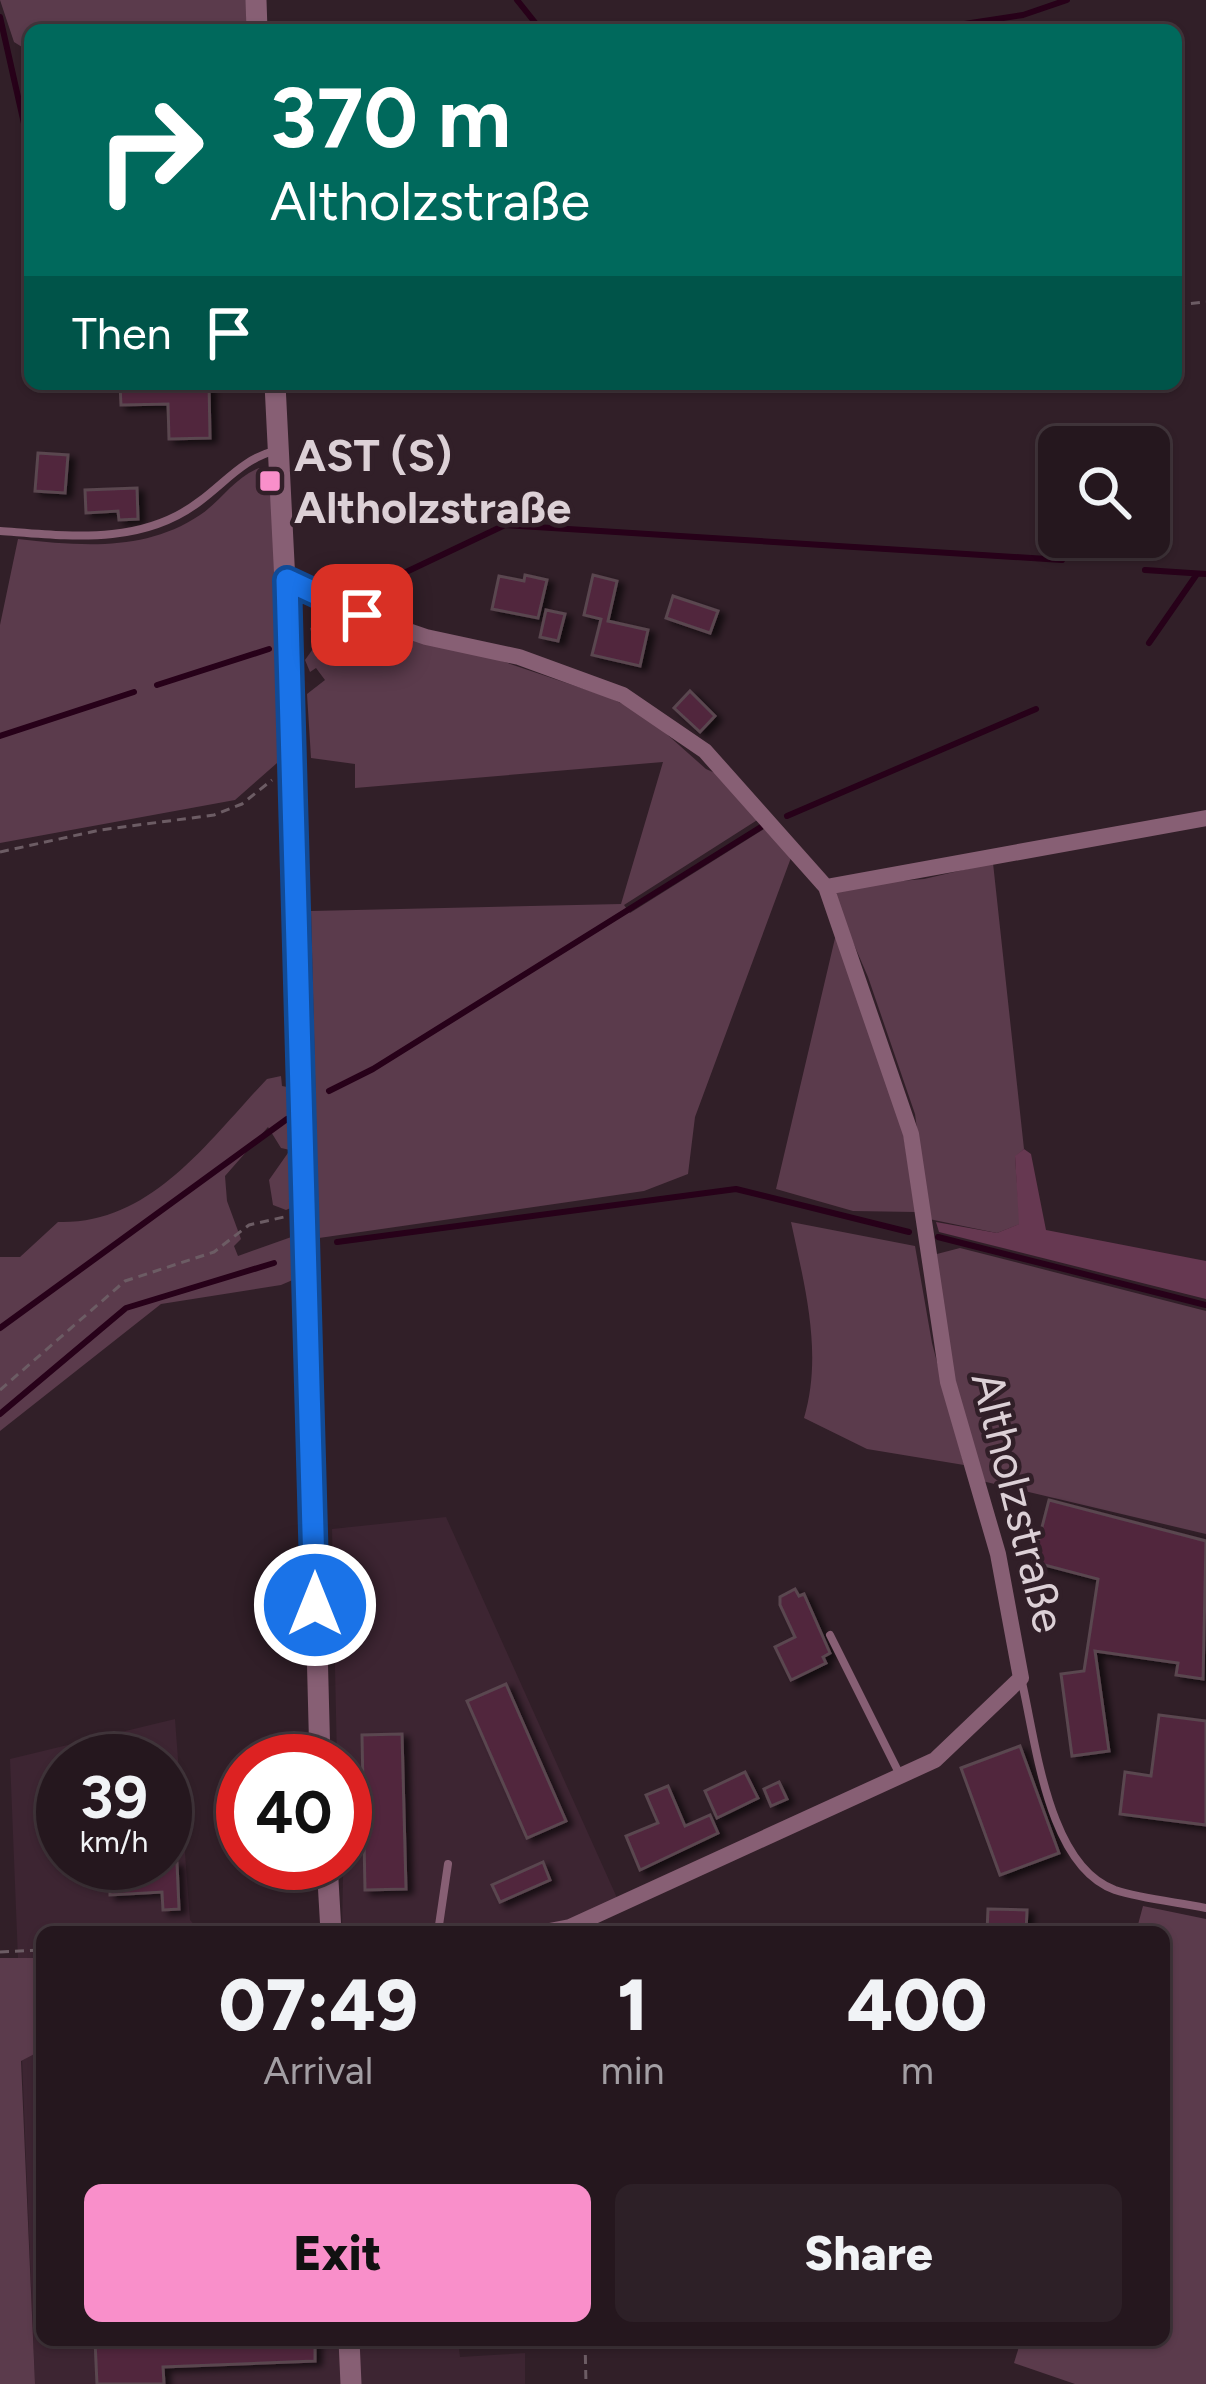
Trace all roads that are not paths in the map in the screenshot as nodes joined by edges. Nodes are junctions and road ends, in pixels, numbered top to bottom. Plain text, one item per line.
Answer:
1 (275, 390) edge
2 (279, 450) junction
3 (0, 531) edge
4 (287, 580) junction
5 (1206, 818) edge
6 (826, 887) junction
7 (830, 1635) dead end
8 (1021, 1678) junction
9 (319, 1734) edge
10 (900, 1776) junction
11 (448, 1864) dead end
12 (329, 1890) edge
13 (1206, 1907) edge
14 (331, 1926) edge
15 (438, 1926) edge
16 (563, 1926) edge
17 (349, 2346) edge
18 (351, 2384) edge

1 - 2 street
2 - 3 lane
2 - 4 street
4 - 6 street, Altholzstraße
4 - 9 street
5 - 6 street
6 - 8 street, Altholzstraße
7 - 10 lane
8 - 10 street, Altholzstraße
8 - 13 lane
10 - 16 street, Altholzstraße
11 - 15 lane
12 - 14 street
17 - 18 street

